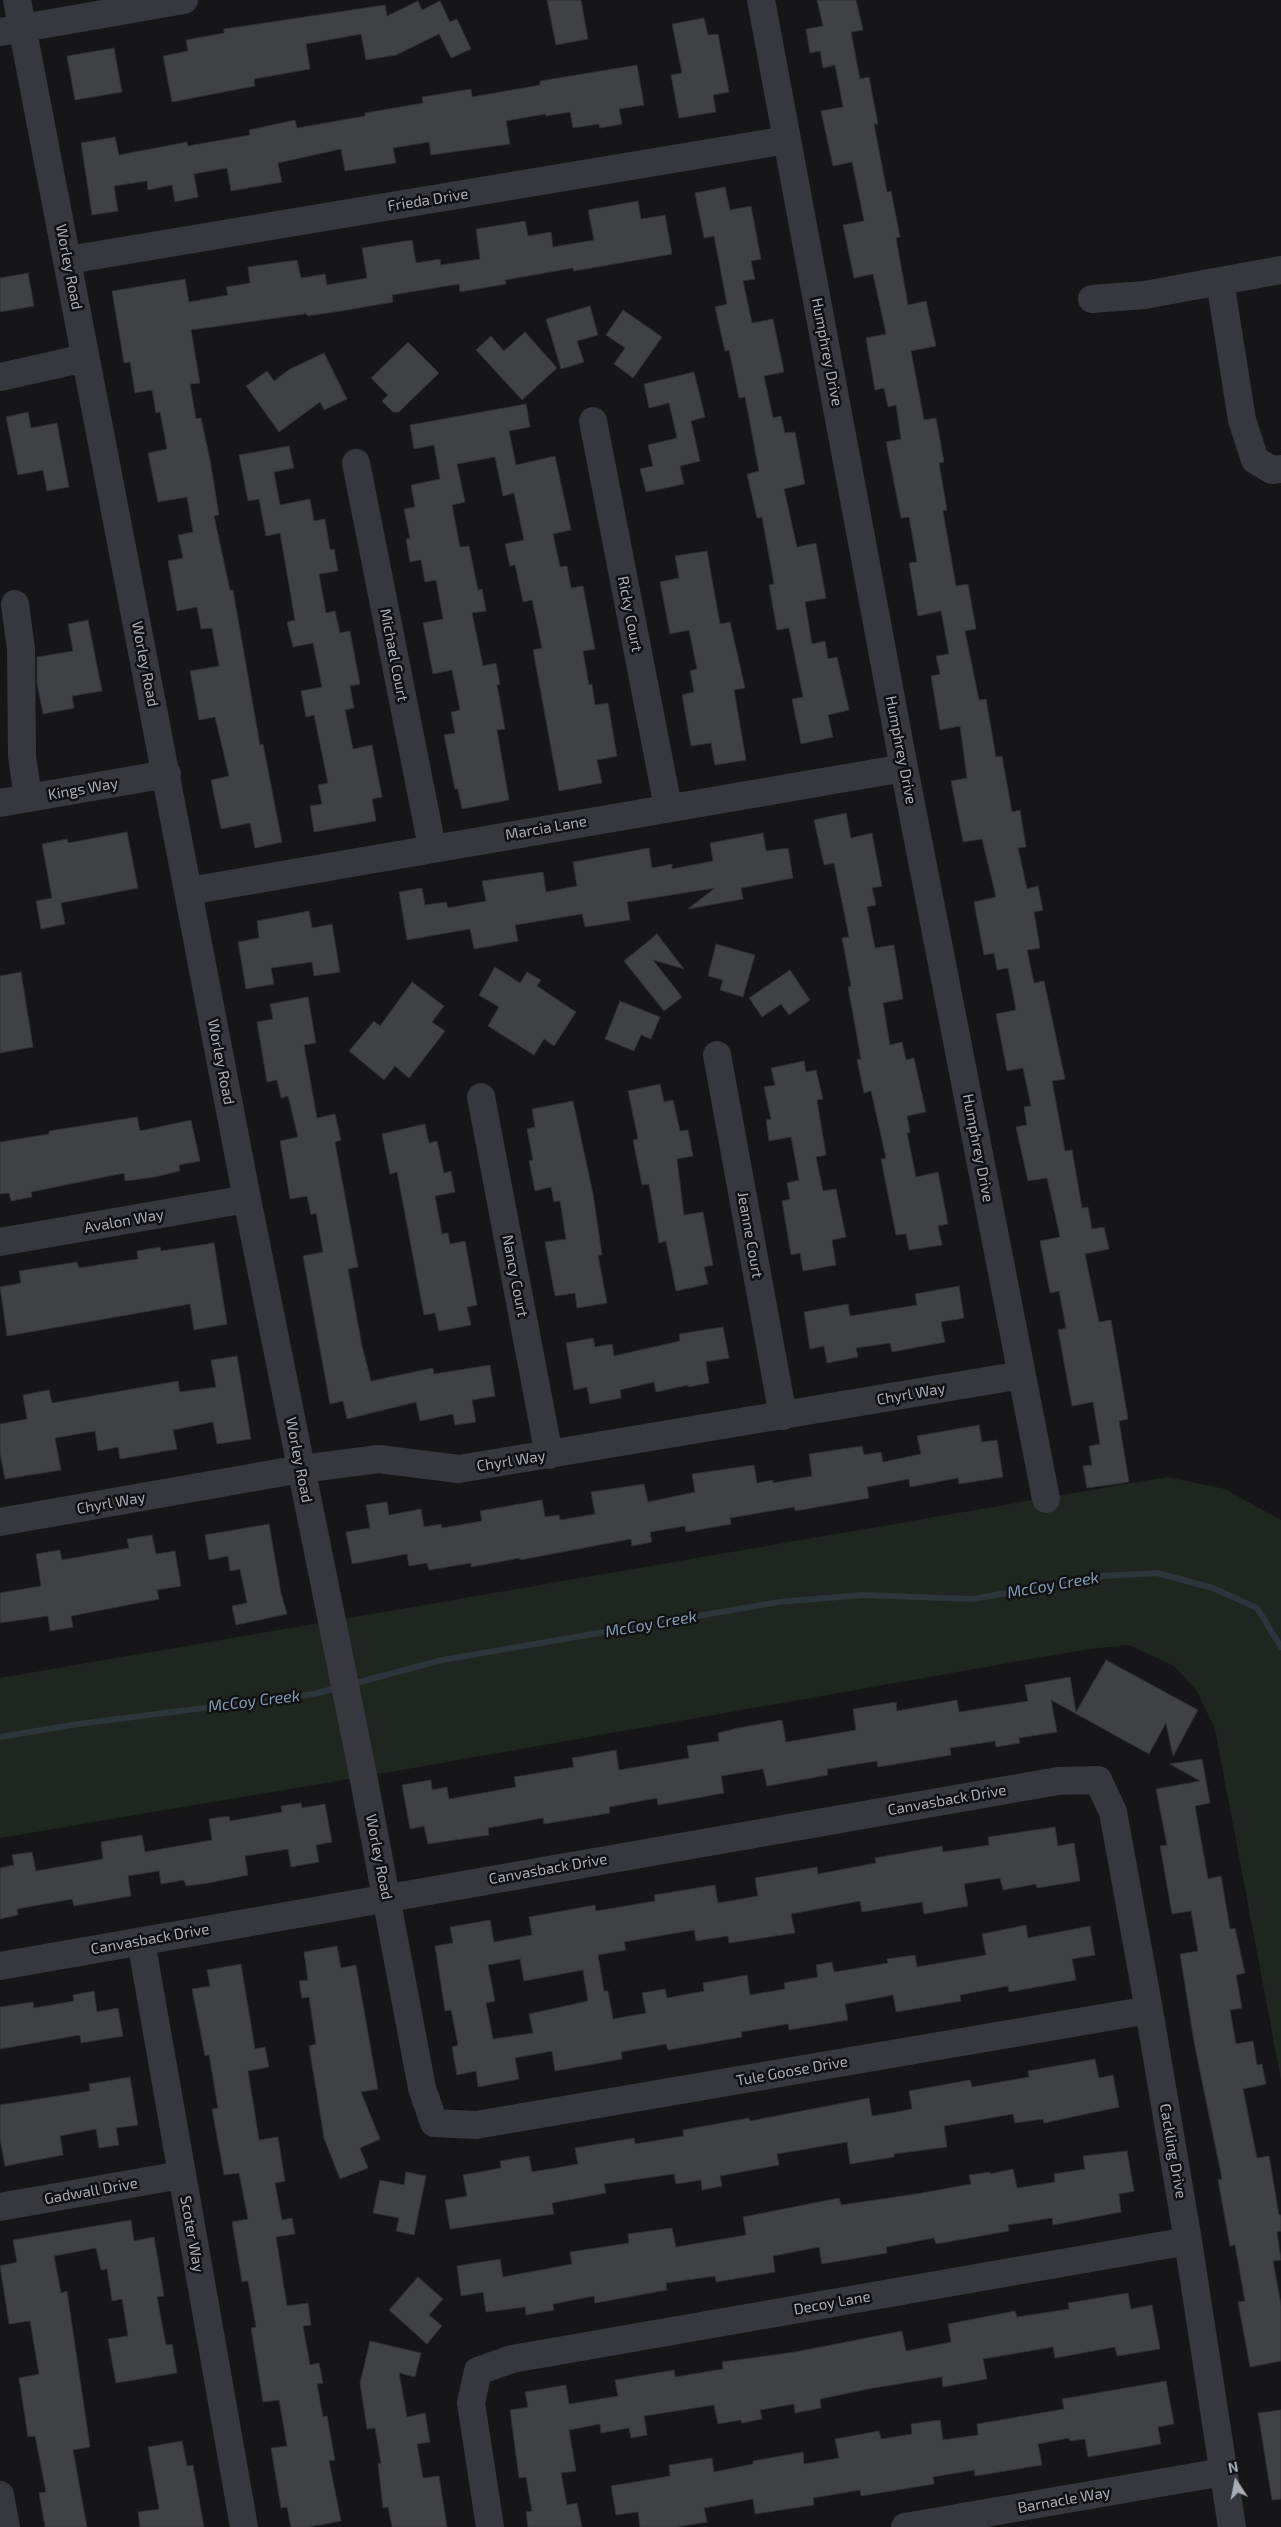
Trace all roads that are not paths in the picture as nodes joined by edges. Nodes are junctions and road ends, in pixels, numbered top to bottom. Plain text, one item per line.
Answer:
1 (17, 0) edge
2 (184, 0) edge
3 (761, 0) edge
4 (11, 30) edge
5 (787, 140) junction
6 (68, 260) junction
7 (1281, 270) edge
8 (1220, 281) junction
9 (1092, 300) dead end
10 (86, 358) junction
11 (0, 377) edge
12 (593, 421) dead end
13 (356, 463) dead end
14 (1281, 469) edge
15 (15, 604) dead end
16 (904, 768) junction
17 (167, 774) junction
18 (28, 798) junction
19 (0, 803) edge
20 (668, 807) junction
21 (432, 847) junction
22 (189, 891) junction
23 (718, 1055) dead end
24 (481, 1097) dead end
25 (247, 1199) junction
26 (0, 1242) edge
27 (1022, 1375) junction
28 (783, 1416) junction
29 (549, 1455) junction
30 (301, 1469) junction
31 (1046, 1499) dead end
32 (0, 1522) edge
33 (1098, 1780) joint
34 (386, 1897) junction
35 (141, 1941) junction
36 (0, 1966) edge
37 (1149, 2010) junction
38 (434, 2123) joint
39 (181, 2175) junction
40 (0, 2207) edge
41 (1188, 2241) junction
42 (1223, 2472) junction
43 (0, 2495) edge
44 (6, 2527) edge
45 (244, 2527) edge
46 (490, 2527) edge
47 (906, 2527) edge
48 (1232, 2527) edge

1 - 4 street, Worley Road
2 - 4 street
3 - 5 street, Humphrey Drive
4 - 6 street, Worley Road
5 - 6 street, Frieda Drive
5 - 16 street, Humphrey Drive
6 - 10 street, Worley Road
7 - 8 street
8 - 9 street
8 - 14 street
10 - 11 street
10 - 17 street, Worley Road
12 - 20 street, Ricky Court
13 - 21 street, Michael Court
15 - 18 street
16 - 20 street, Marcia Lane
16 - 27 street, Humphrey Drive
17 - 18 street, Kings Way
17 - 22 street, Worley Road
18 - 19 street, Kings Way
20 - 21 street, Marcia Lane
21 - 22 street, Marcia Lane
22 - 25 street, Worley Road
23 - 28 street, Jeanne Court
24 - 29 street, Nancy Court
25 - 26 street, Avalon Way
25 - 30 street, Worley Road
27 - 28 street, Chyrl Way
27 - 31 street, Humphrey Drive
28 - 29 street, Chyrl Way
29 - 30 street, Chyrl Way
30 - 32 street, Chyrl Way
30 - 34 street, Worley Road
33 - 34 street, Canvasback Drive
33 - 37 street, Cackling Drive
34 - 35 street, Canvasback Drive
34 - 38 street, Worley Road
35 - 36 street, Canvasback Drive
35 - 39 street, Scoter Way
37 - 38 street, Tule Goose Drive
37 - 41 street, Cackling Drive
39 - 40 street, Gadwall Drive
39 - 45 street, Scoter Way
41 - 42 street, Cackling Drive
41 - 46 street, Decoy Lane
42 - 47 street, Barnacle Way
42 - 48 street, Cackling Drive
43 - 44 street

